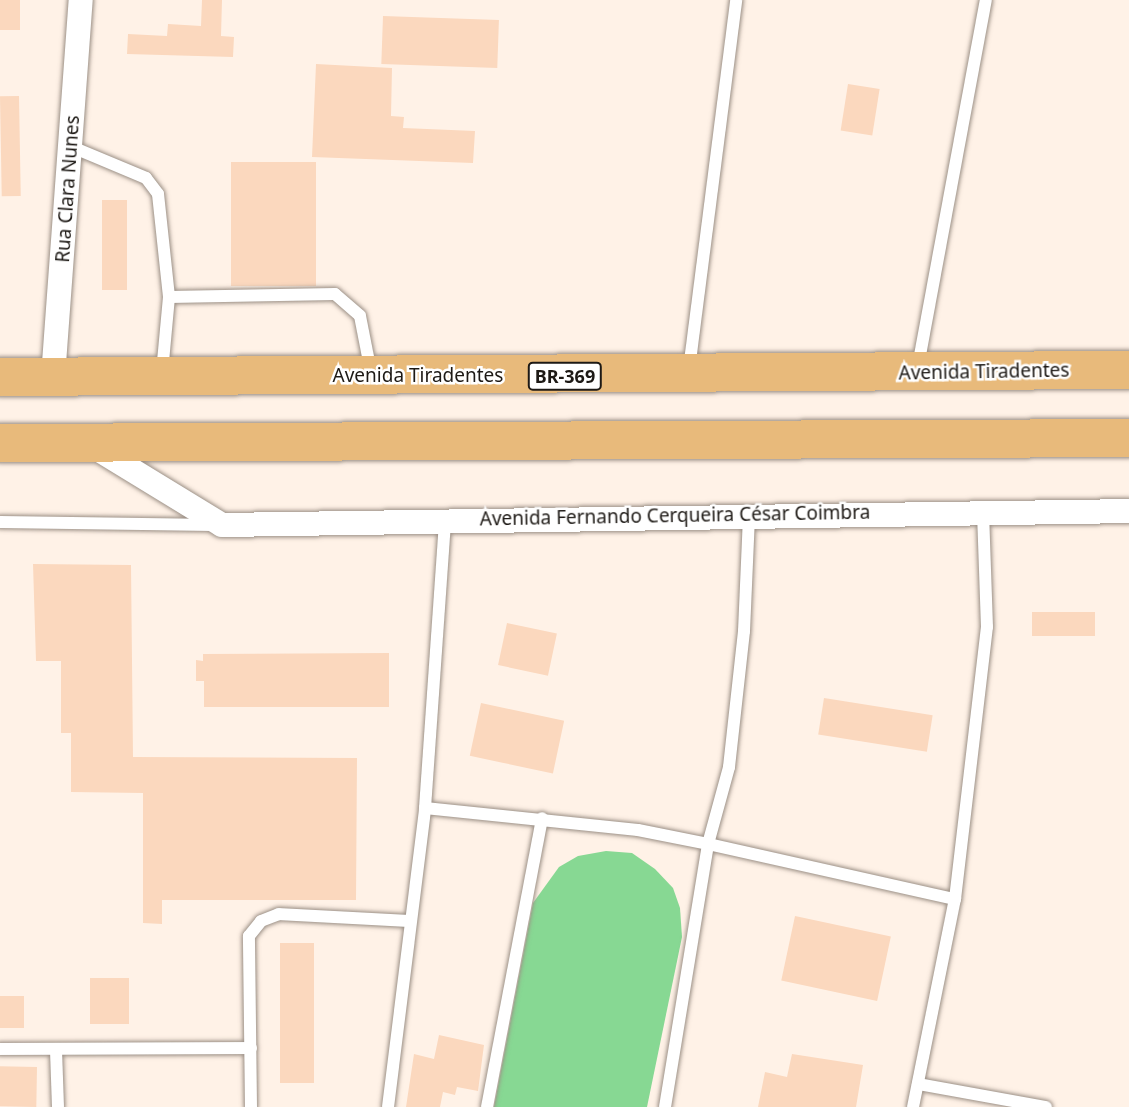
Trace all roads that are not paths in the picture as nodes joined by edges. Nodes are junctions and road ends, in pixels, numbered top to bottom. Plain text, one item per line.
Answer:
1 (81, 0) edge
2 (736, 0) edge
3 (986, 0) edge
4 (72, 147) junction
5 (169, 297) junction
6 (1129, 370) edge
7 (917, 373) junction
8 (372, 375) junction
9 (688, 376) junction
10 (0, 377) edge
11 (53, 377) junction
12 (161, 377) junction
13 (1129, 438) edge
14 (0, 443) edge
15 (88, 443) junction
16 (1129, 511) edge
17 (984, 513) junction
18 (749, 516) junction
19 (444, 519) junction
20 (0, 522) edge
21 (222, 525) junction
22 (425, 808) junction
23 (542, 818) junction
24 (708, 844) junction
25 (955, 899) junction
26 (408, 921) junction
27 (251, 1048) junction
28 (0, 1049) edge
29 (56, 1050) junction
30 (918, 1084) junction
31 (58, 1107) edge
32 (251, 1107) edge
33 (388, 1107) edge
34 (487, 1107) edge
35 (665, 1107) edge
36 (913, 1107) edge
37 (1046, 1107) edge

1 - 4 street, Rua Clara Nunes
2 - 9 lane
3 - 7 lane
4 - 5 lane
4 - 11 street, Rua Clara Nunes
5 - 8 lane
5 - 12 lane
6 - 7 highway, Avenida Tiradentes / BR-369
7 - 9 highway, Avenida Tiradentes / BR-369
8 - 9 highway, Avenida Tiradentes / BR-369
8 - 12 highway, Avenida Tiradentes / BR-369
10 - 11 highway, Avenida Tiradentes / BR-369
11 - 12 highway, Avenida Tiradentes / BR-369
13 - 15 highway
14 - 15 highway
15 - 21 street
16 - 17 street, Avenida Fernando Cerqueira César Coimbra
17 - 18 street, Avenida Fernando Cerqueira César Coimbra
17 - 25 lane
18 - 19 street, Avenida Fernando Cerqueira César Coimbra
18 - 24 lane
19 - 21 street, Avenida Fernando Cerqueira César Coimbra
19 - 22 lane
20 - 21 lane
22 - 23 lane
22 - 26 lane
23 - 24 lane
23 - 34 lane
24 - 25 lane
24 - 35 lane
25 - 30 lane
26 - 27 lane
26 - 33 lane
27 - 29 lane
27 - 32 lane
28 - 29 lane
29 - 31 lane
30 - 36 lane
30 - 37 lane

